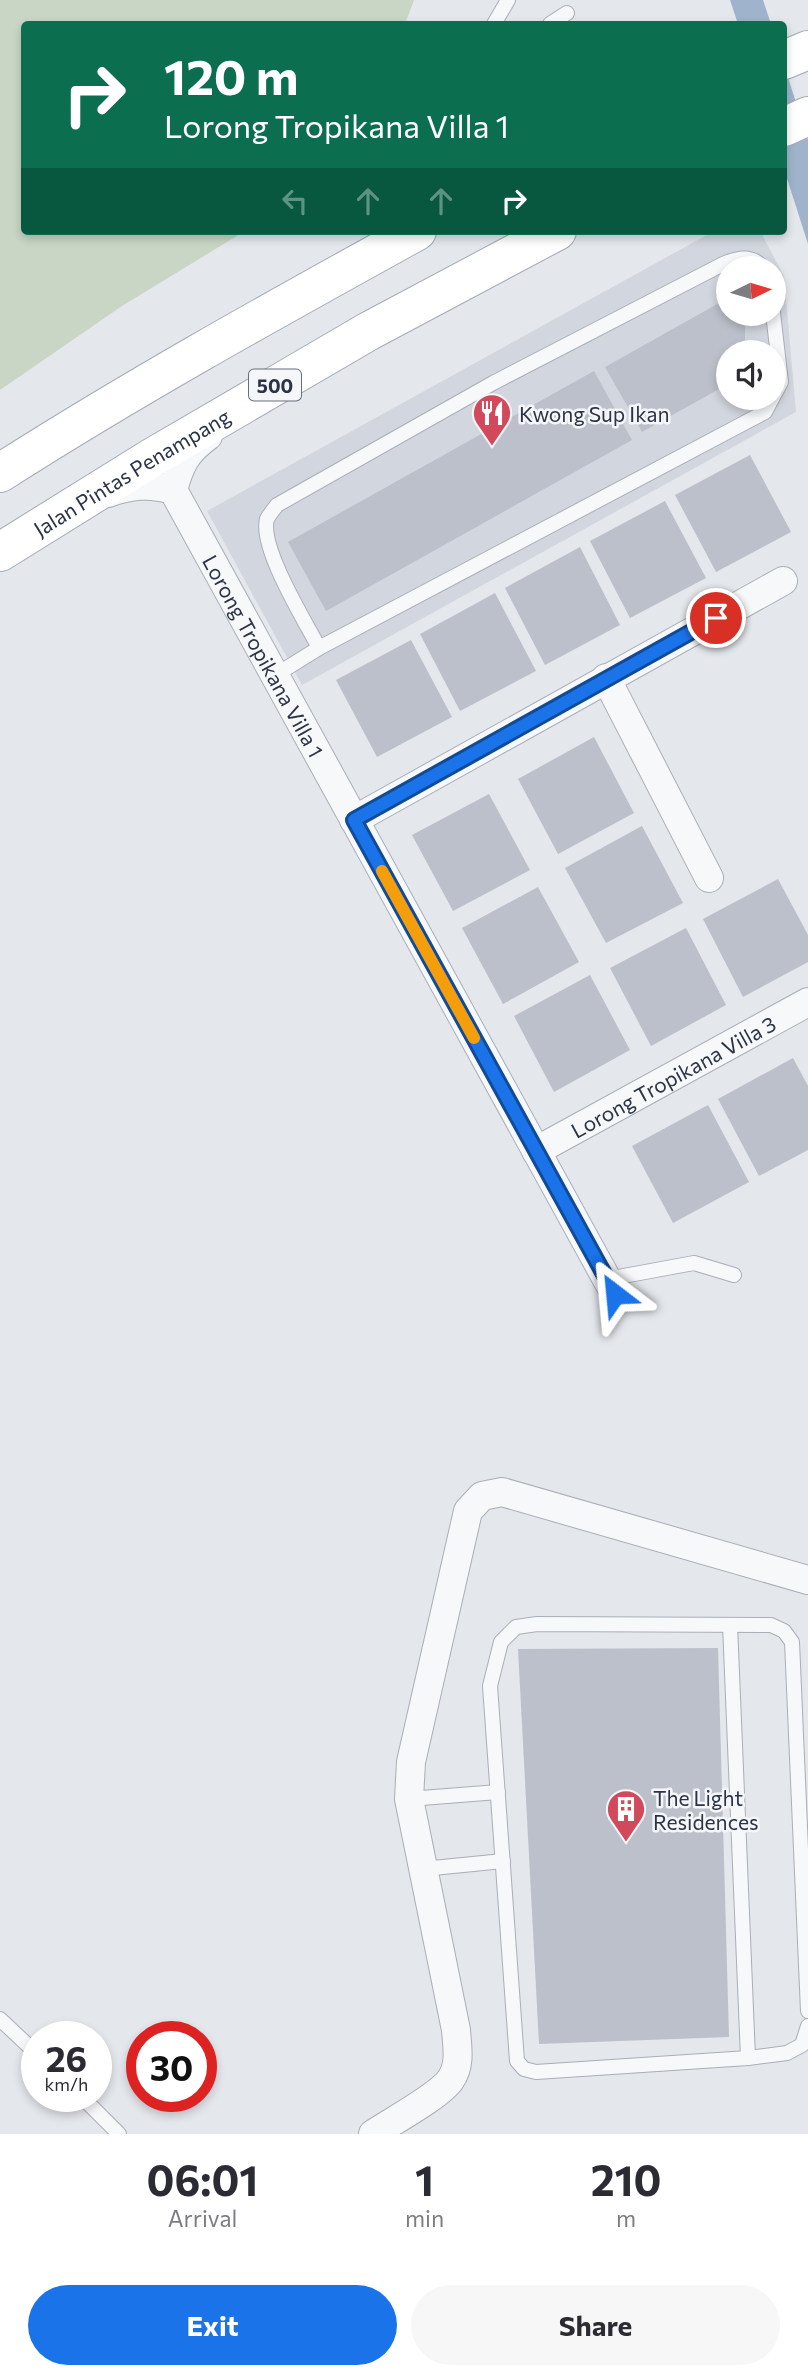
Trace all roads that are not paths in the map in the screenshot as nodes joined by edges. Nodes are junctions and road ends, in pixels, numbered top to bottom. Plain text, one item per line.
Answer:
1 (508, 0) edge
2 (568, 13) dead end
3 (496, 21) edge
4 (555, 21) edge
5 (808, 116) edge
6 (787, 126) edge
7 (411, 235) edge
8 (549, 235) edge
9 (716, 268) edge
10 (775, 326) edge
11 (310, 365) junction
12 (0, 474) edge
13 (173, 490) junction
14 (74, 506) junction
15 (0, 552) edge
16 (783, 581) dead end
17 (319, 648) junction
18 (274, 676) junction
19 (606, 678) junction
20 (354, 820) junction
21 (709, 878) dead end
22 (808, 1002) edge
23 (536, 1151) junction
24 (734, 1275) dead end
25 (611, 1286) joint
26 (808, 1580) edge
27 (730, 1625) junction
28 (498, 1792) junction
29 (409, 1799) junction
30 (503, 1861) junction
31 (423, 1869) junction
32 (808, 2011) edge
33 (0, 2019) edge
34 (808, 2026) edge
35 (21, 2039) edge
36 (748, 2058) junction
37 (96, 2112) edge
38 (119, 2134) edge
39 (373, 2134) edge

1 - 3 lane
2 - 4 lane
5 - 6 main road
7 - 12 main road
8 - 11 main road, Jalan Pintas Penampang / 500
9 - 17 lane
10 - 17 lane
11 - 13 street
11 - 14 main road, Jalan Pintas Penampang / 500
13 - 14 street
13 - 18 street, Lorong Tropikana Villa 1
14 - 15 main road, Jalan Pintas Penampang / 500
16 - 19 street
17 - 18 lane
18 - 20 street, Lorong Tropikana Villa 1
19 - 20 street
19 - 21 street
20 - 23 street, Lorong Tropikana Villa 1
22 - 23 street, Lorong Tropikana Villa 3
23 - 25 street, Lorong Tropikana Villa 1
24 - 25 lane
26 - 29 street
27 - 28 lane
27 - 32 lane
27 - 36 lane
28 - 29 lane
28 - 30 lane
29 - 31 street
30 - 31 lane
30 - 36 lane
31 - 39 street
33 - 35 lane
34 - 36 lane
37 - 38 lane

